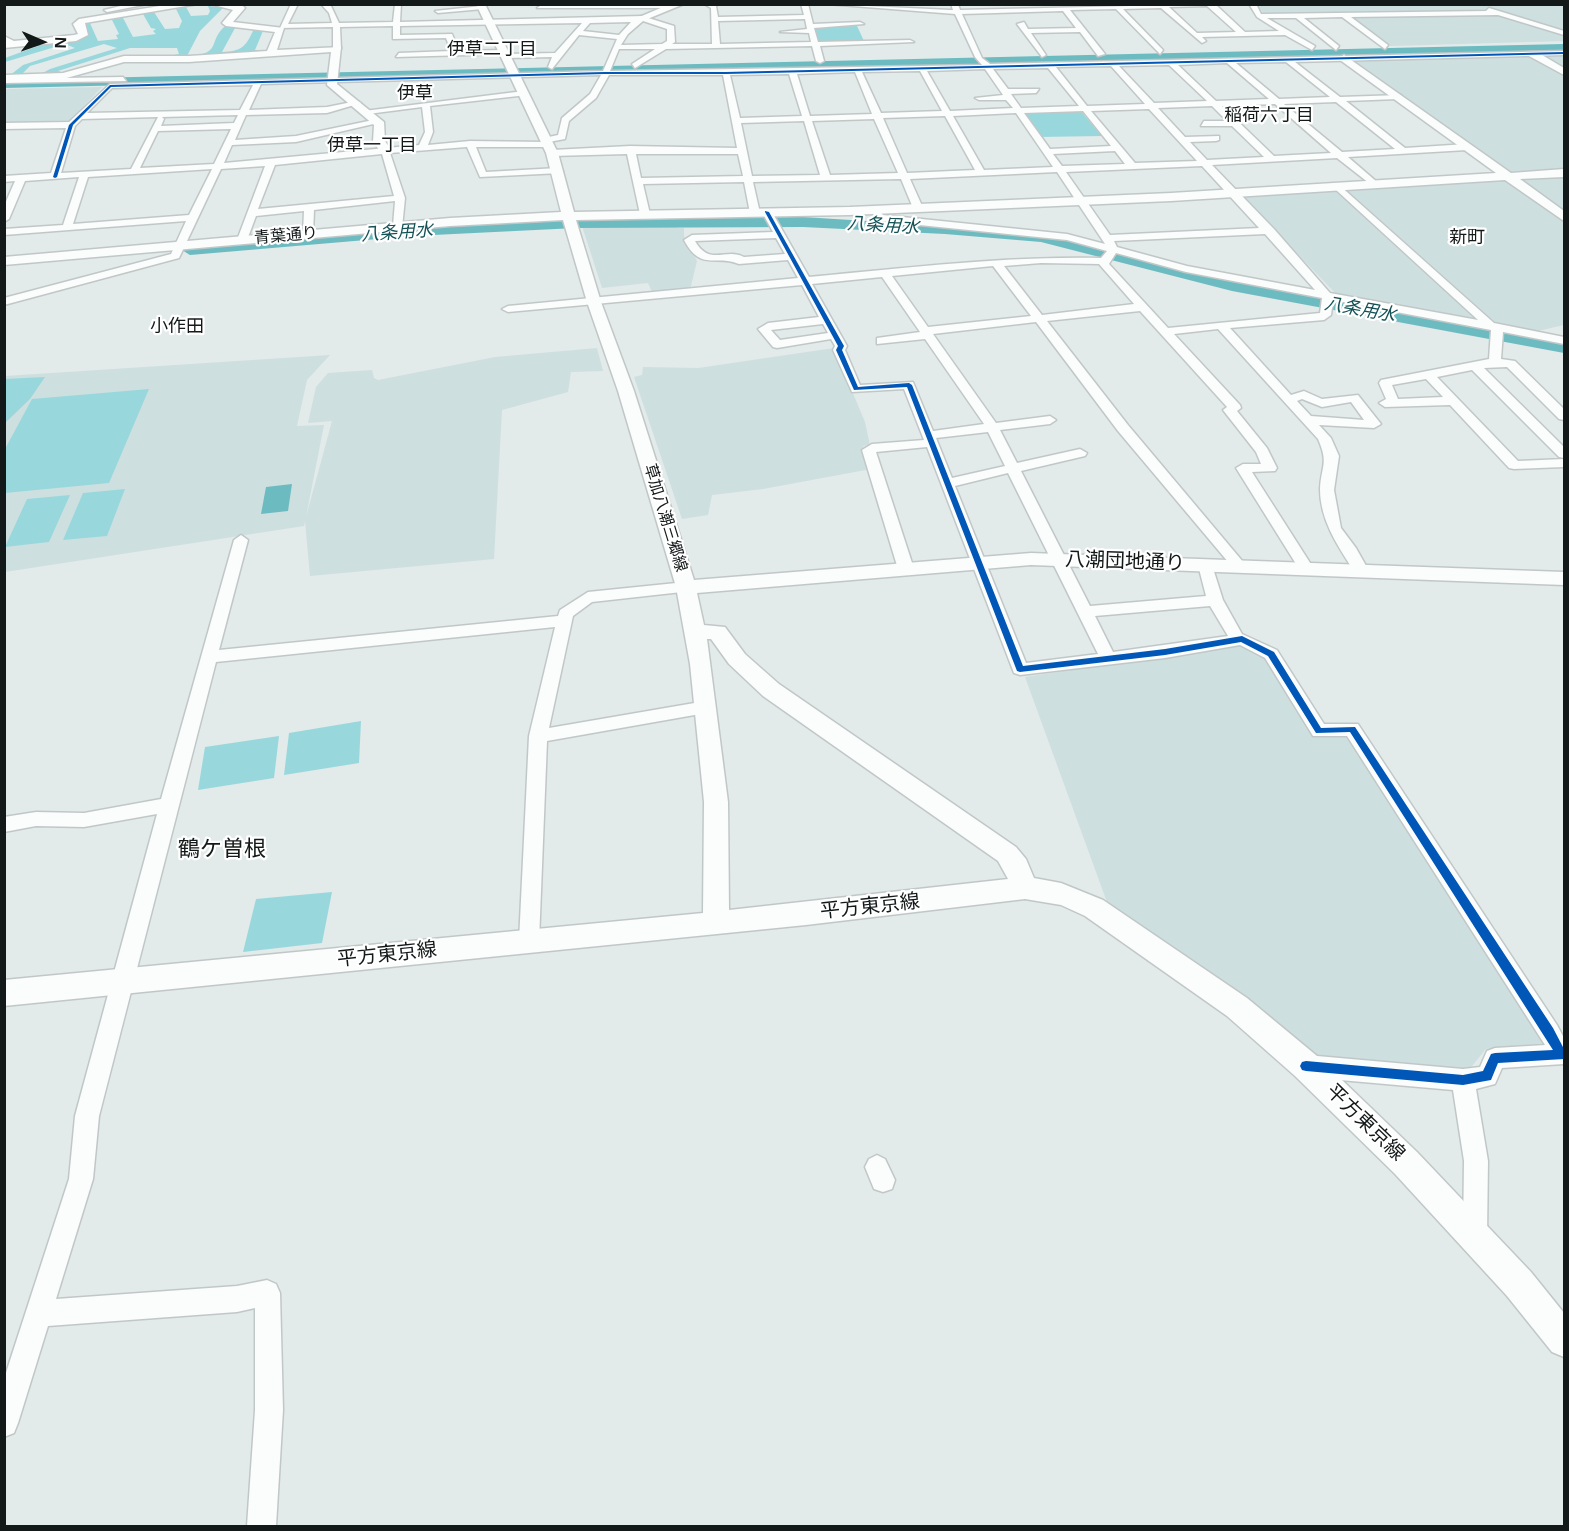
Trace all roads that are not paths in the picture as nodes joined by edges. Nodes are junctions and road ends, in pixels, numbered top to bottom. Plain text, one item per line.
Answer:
1 (145, 4) edge
2 (194, 4) edge
3 (214, 4) edge
4 (258, 4) edge
5 (269, 4) edge
6 (295, 4) edge
7 (324, 4) edge
8 (398, 4) edge
9 (707, 4) edge
10 (804, 4) edge
11 (830, 4) edge
12 (1252, 4) edge
13 (1330, 4) edge
14 (1471, 4) edge
15 (1210, 5) edge
16 (481, 6) edge
17 (539, 6) edge
18 (675, 6) edge
19 (854, 6) junction
20 (1116, 6) edge
21 (1163, 6) junction
22 (956, 8) edge
23 (1065, 9) junction
24 (107, 10) dead end
25 (898, 10) junction
26 (1012, 10) junction
27 (429, 12) dead end
28 (408, 13) dead end
29 (1500, 13) junction
30 (397, 14) junction
31 (754, 15) junction
32 (1344, 15) junction
33 (1259, 16) junction
34 (1298, 16) junction
35 (640, 19) junction
36 (715, 19) junction
37 (589, 20) junction
38 (610, 20) junction
39 (488, 21) junction
40 (548, 21) junction
41 (902, 21) dead end
42 (397, 24) junction
43 (860, 24) junction
44 (631, 25) junction
45 (810, 25) junction
46 (336, 26) junction
47 (757, 27) dead end
48 (643, 30) dead end
49 (1082, 30) junction
50 (1026, 31) junction
51 (784, 32) dead end
52 (906, 32) dead end
53 (578, 33) junction
54 (1242, 33) junction
55 (1285, 33) junction
56 (1564, 33) edge
57 (1195, 35) junction
58 (599, 36) junction
59 (758, 36) dead end
60 (396, 37) junction
61 (622, 38) junction
62 (7, 42) edge
63 (867, 43) junction
64 (815, 44) junction
65 (617, 47) junction
66 (716, 47) junction
67 (1365, 47) dead end
68 (1385, 47) junction
69 (1396, 47) dead end
70 (663, 48) junction
71 (760, 48) junction
72 (1291, 48) dead end
73 (1312, 48) junction
74 (1336, 48) junction
75 (337, 49) junction
76 (1211, 51) dead end
77 (1171, 52) dead end
78 (271, 53) junction
79 (456, 53) junction
80 (1112, 53) dead end
81 (1345, 53) junction
82 (1564, 53) edge
83 (505, 54) junction
84 (1089, 54) dead end
85 (1101, 54) junction
86 (1533, 54) junction
87 (399, 55) junction
88 (557, 55) junction
89 (1032, 55) dead end
90 (1042, 55) junction
91 (1054, 55) dead end
92 (991, 56) dead end
93 (968, 57) dead end
94 (980, 57) junction
95 (1287, 59) junction
96 (830, 60) dead end
97 (797, 61) dead end
98 (808, 61) dead end
99 (820, 61) junction
100 (1229, 61) junction
101 (786, 62) dead end
102 (1171, 62) junction
103 (1112, 63) junction
104 (1050, 65) junction
105 (635, 66) junction
106 (988, 66) junction
107 (727, 68) junction
108 (922, 68) junction
109 (857, 69) junction
110 (605, 70) junction
111 (792, 71) junction
112 (402, 72) junction
113 (514, 72) junction
114 (1564, 72) edge
115 (554, 75) junction
116 (995, 76) junction
117 (333, 77) junction
118 (967, 77) dead end
119 (4, 80) edge
120 (258, 82) junction
121 (201, 83) junction
122 (1036, 91) dead end
123 (197, 92) dead end
124 (524, 93) junction
125 (1007, 94) junction
126 (1398, 97) junction
127 (979, 98) dead end
128 (1338, 99) junction
129 (192, 101) dead end
130 (1276, 102) junction
131 (357, 103) junction
132 (1214, 104) junction
133 (426, 105) junction
134 (1183, 105) junction
135 (1152, 106) junction
136 (1086, 108) junction
137 (368, 111) junction
138 (1018, 111) junction
139 (243, 113) junction
140 (948, 113) junction
141 (185, 114) junction
142 (163, 115) junction
143 (80, 116) junction
144 (877, 116) junction
145 (807, 118) junction
146 (1196, 118) dead end
147 (736, 121) junction
148 (378, 122) junction
149 (1235, 123) junction
150 (1204, 124) dead end
151 (71, 125) junction
152 (4, 126) edge
153 (237, 126) junction
154 (155, 129) junction
155 (1108, 137) junction
156 (1096, 138) dead end
157 (1216, 138) dead end
158 (1049, 139) dead end
159 (1037, 140) junction
160 (1184, 140) junction
161 (229, 143) junction
162 (470, 144) junction
163 (550, 146) junction
164 (1467, 147) junction
165 (422, 148) junction
166 (1118, 148) junction
167 (630, 149) junction
168 (385, 150) junction
169 (742, 151) junction
170 (1402, 151) junction
171 (1046, 152) junction
172 (1338, 155) junction
173 (1272, 159) junction
174 (271, 163) junction
175 (1205, 163) junction
176 (217, 166) junction
177 (1132, 166) junction
178 (1059, 170) junction
179 (558, 171) junction
180 (133, 173) junction
181 (981, 173) junction
182 (1564, 173) edge
183 (84, 176) junction
184 (905, 176) junction
185 (1507, 176) junction
186 (55, 177) junction
187 (21, 178) junction
188 (826, 178) junction
189 (4, 179) edge
190 (748, 179) junction
191 (638, 181) junction
192 (1374, 184) junction
193 (1338, 186) junction
194 (1234, 193) junction
195 (400, 198) junction
196 (1080, 201) junction
197 (309, 207) junction
198 (918, 208) junction
199 (874, 210) junction
200 (761, 212) junction
201 (252, 213) junction
202 (645, 214) junction
203 (567, 216) junction
204 (1564, 217) edge
205 (193, 218) junction
206 (4, 219) edge
207 (398, 226) junction
208 (67, 227) junction
209 (1270, 231) junction
210 (4, 232) edge
211 (308, 234) junction
212 (780, 235) junction
213 (1107, 238) junction
214 (242, 240) junction
215 (179, 246) junction
216 (1113, 250) junction
217 (792, 256) junction
218 (4, 261) edge
219 (1104, 261) junction
220 (996, 263) junction
221 (885, 274) junction
222 (805, 282) junction
223 (1328, 297) junction
224 (4, 302) edge
225 (594, 302) junction
226 (1142, 307) junction
227 (508, 309) dead end
228 (1038, 318) junction
229 (825, 320) junction
230 (1222, 326) junction
231 (1495, 330) junction
232 (1165, 332) junction
233 (1564, 332) edge
234 (926, 333) junction
235 (835, 335) junction
236 (1546, 336) junction
237 (1564, 340) edge
238 (881, 341) dead end
239 (1495, 362) junction
240 (1476, 367) junction
241 (1429, 375) junction
242 (1289, 399) junction
243 (1452, 401) junction
244 (1564, 416) edge
245 (1050, 420) dead end
246 (1306, 420) junction
247 (992, 427) junction
248 (932, 439) junction
249 (1080, 453) dead end
250 (1564, 454) edge
251 (1564, 463) edge
252 (1014, 468) junction
253 (948, 483) junction
254 (241, 540) dead end
255 (1059, 560) junction
256 (979, 563) junction
257 (1206, 565) junction
258 (1239, 566) junction
259 (906, 569) junction
260 (1306, 569) junction
261 (1361, 571) junction
262 (1564, 578) edge
263 (686, 587) junction
264 (1215, 600) junction
265 (1085, 612) junction
266 (563, 621) junction
267 (694, 632) junction
268 (1238, 640) junction
269 (209, 657) junction
270 (1108, 658) junction
271 (706, 707) junction
272 (538, 736) junction
273 (169, 805) junction
274 (4, 825) edge
275 (1025, 888) junction
276 (716, 923) junction
277 (529, 941) junction
278 (122, 982) junction
279 (4, 993) edge
280 (1306, 1066) junction
281 (1463, 1080) junction
282 (1475, 1236) junction
283 (41, 1313) junction
284 (1564, 1340) edge
285 (4, 1423) edge
286 (262, 1527) edge

1 - 24 street
2 - 62 street
3 - 78 street
4 - 5 street
6 - 46 street
7 - 46 street
8 - 30 street
9 - 36 street
10 - 45 street
11 - 19 street
12 - 33 street
13 - 32 street
14 - 29 street
15 - 21 street
15 - 54 street
16 - 27 street
16 - 39 street, 草加八潮三郷線
17 - 18 street
17 - 40 street
18 - 35 street
19 - 25 street
19 - 43 street
20 - 21 street
20 - 23 street
20 - 77 street
21 - 57 street
22 - 25 street
22 - 26 street
22 - 94 street
23 - 26 street
23 - 49 street
25 - 41 street
26 - 50 street
28 - 30 street
29 - 32 street
29 - 56 street
30 - 42 street
31 - 36 street
31 - 45 street
31 - 47 street
32 - 34 street
32 - 68 street
33 - 34 street
33 - 55 street
34 - 74 street
35 - 38 street
35 - 44 street
35 - 70 street
36 - 66 street
37 - 38 street
37 - 40 street
37 - 53 street
38 - 58 street
39 - 40 street
39 - 42 street
39 - 83 street, 草加八潮三郷線
42 - 46 street
42 - 60 street
43 - 45 street
43 - 63 street
44 - 48 street
44 - 61 street
45 - 51 street
45 - 64 street
46 - 75 street
49 - 50 street
49 - 85 street
50 - 90 street
52 - 63 street
53 - 58 street
53 - 88 street
54 - 55 street
54 - 57 street
55 - 73 street
57 - 76 street
58 - 61 street
59 - 71 street
60 - 79 street
60 - 87 street
61 - 65 street
63 - 64 street
64 - 71 street
64 - 99 street
65 - 70 street
65 - 110 street
66 - 70 street
66 - 71 street
67 - 68 street
68 - 69 street
70 - 105 street
72 - 73 street
73 - 74 street
74 - 81 street
75 - 78 street
75 - 117 street
78 - 119 street
79 - 83 street
79 - 87 street
80 - 85 street
81 - 86 street
81 - 95 street
81 - 126 street
82 - 86 street
83 - 88 street
83 - 113 street, 草加八潮三郷線
84 - 85 street
86 - 114 street
87 - 112 street
88 - 115 street
89 - 90 street
90 - 91 street
92 - 94 street
93 - 94 street
94 - 106 street
95 - 100 street
95 - 128 street
96 - 99 street
97 - 101 street
98 - 99 street
100 - 102 street
100 - 130 street
102 - 103 street
102 - 132 street
103 - 104 street
103 - 135 street
104 - 106 street
104 - 136 street
105 - 107 street
105 - 110 street
106 - 108 street
106 - 116 street
107 - 110 street
107 - 111 street
107 - 147 street
108 - 109 street
108 - 140 street
109 - 111 street
109 - 144 street
110 - 115 street
110 - 163 street
111 - 145 street
112 - 113 street
112 - 117 street
113 - 115 street
113 - 117 street
113 - 124 street, 草加八潮三郷線
116 - 118 street
116 - 125 street
117 - 119 street
117 - 120 street
117 - 131 street
120 - 121 street
120 - 139 street
121 - 123 street
121 - 143 street
122 - 125 street
124 - 133 street
124 - 163 street, 草加八潮三郷線
125 - 127 street
125 - 138 street
126 - 128 street
126 - 164 street
128 - 130 street
128 - 170 street
129 - 141 street
130 - 132 street
130 - 172 street
131 - 137 street
131 - 139 street
132 - 134 street
132 - 149 street
133 - 137 street
133 - 165 street
134 - 135 street
134 - 146 street
135 - 136 street
135 - 160 street
136 - 138 street
136 - 155 street
137 - 148 street
138 - 140 street
138 - 159 street
139 - 141 street
139 - 153 street
140 - 144 street
140 - 181 street
141 - 142 street
142 - 143 street
142 - 154 street
143 - 151 street
144 - 145 street
144 - 184 street
145 - 147 street
145 - 188 street
147 - 169 street
148 - 161 street
148 - 168 street
149 - 150 street
149 - 173 street
151 - 152 street
151 - 186 street
153 - 154 street
153 - 161 street
154 - 180 street
155 - 156 street
155 - 166 street
157 - 160 street
158 - 159 street
159 - 171 street
160 - 175 street
161 - 176 street
162 - 163 street
162 - 165 street
162 - 179 street
163 - 167 street
163 - 179 street, 草加八潮三郷線
164 - 170 street
164 - 185 street
165 - 168 street
166 - 171 street
166 - 177 street
167 - 169 street
167 - 191 street
168 - 174 street
168 - 195 street
169 - 190 street
170 - 172 street
171 - 178 street
172 - 173 street
172 - 192 street
173 - 175 street
174 - 176 street
174 - 201 street
175 - 177 street
175 - 194 street
176 - 180 street
176 - 205 street
177 - 178 street
178 - 181 street
178 - 196 street
179 - 203 street, 草加八潮三郷線
180 - 183 street
181 - 184 street
182 - 185 street, 青葉通り
183 - 186 street
183 - 208 street
184 - 188 street
184 - 198 street
185 - 192 street, 青葉通り
185 - 204 street
186 - 187 street
187 - 189 street
187 - 206 street
188 - 190 street
190 - 191 street
190 - 200 street
191 - 202 street
192 - 193 street, 青葉通り
193 - 194 street, 青葉通り
193 - 231 street
194 - 196 street, 青葉通り
194 - 209 street
195 - 197 street
195 - 207 street
196 - 198 street, 青葉通り
196 - 213 street
197 - 201 street
197 - 211 street
198 - 199 street, 青葉通り
199 - 200 street, 青葉通り
199 - 216 street
200 - 202 street, 青葉通り
200 - 212 street
201 - 214 street
202 - 203 street, 青葉通り
203 - 207 street, 青葉通り
203 - 225 street, 草加八潮三郷線
205 - 208 street
205 - 215 street
207 - 211 street, 青葉通り
208 - 210 street
209 - 213 street
209 - 223 street
211 - 214 street, 青葉通り
212 - 217 street
212 - 217 street
213 - 216 street
214 - 215 street, 青葉通り
215 - 218 street, 青葉通り
215 - 224 street
216 - 219 street
216 - 223 street
217 - 222 street
219 - 220 street
219 - 226 street
220 - 221 street
220 - 228 street
221 - 222 street
221 - 234 street
222 - 225 street
222 - 229 street
223 - 230 street
223 - 231 street
225 - 227 street
225 - 263 street, 草加八潮三郷線
226 - 228 street
226 - 232 street
228 - 234 street
228 - 258 street
229 - 235 street
229 - 235 street
230 - 232 street
230 - 242 street
231 - 236 street
231 - 239 street
232 - 260 street
233 - 236 street
234 - 238 street
234 - 247 street
235 - 248 street
236 - 237 street
239 - 240 street
239 - 244 street
240 - 241 street
240 - 250 street
241 - 243 street
241 - 243 street
242 - 246 street
242 - 246 street
243 - 251 street
245 - 247 street
246 - 261 street
247 - 248 street
247 - 252 street
248 - 253 street
248 - 259 street
249 - 252 street
252 - 253 street
252 - 255 street
253 - 256 street
254 - 269 street
255 - 256 street, 八潮団地通り
255 - 257 street, 八潮団地通り
255 - 265 street
256 - 259 street, 八潮団地通り
256 - 270 street
257 - 258 street, 八潮団地通り
257 - 264 street
258 - 260 street, 八潮団地通り
259 - 263 street, 八潮団地通り
260 - 261 street, 八潮団地通り
261 - 262 street, 八潮団地通り
263 - 266 street
263 - 267 street, 草加八潮三郷線
264 - 265 street
264 - 268 street
265 - 270 street
266 - 269 street
266 - 272 street
267 - 271 street, 草加八潮三郷線
267 - 275 street
268 - 270 street
268 - 281 street
269 - 273 street
271 - 272 street
271 - 276 street, 草加八潮三郷線
272 - 277 street
273 - 274 street
273 - 278 street
275 - 276 street, 平方東京線
275 - 280 street, 平方東京線
276 - 277 street, 平方東京線
277 - 278 street, 平方東京線
278 - 279 street, 平方東京線
278 - 283 street
280 - 281 street
280 - 282 street, 平方東京線
281 - 282 street
282 - 284 street, 平方東京線
283 - 285 street
283 - 286 street

